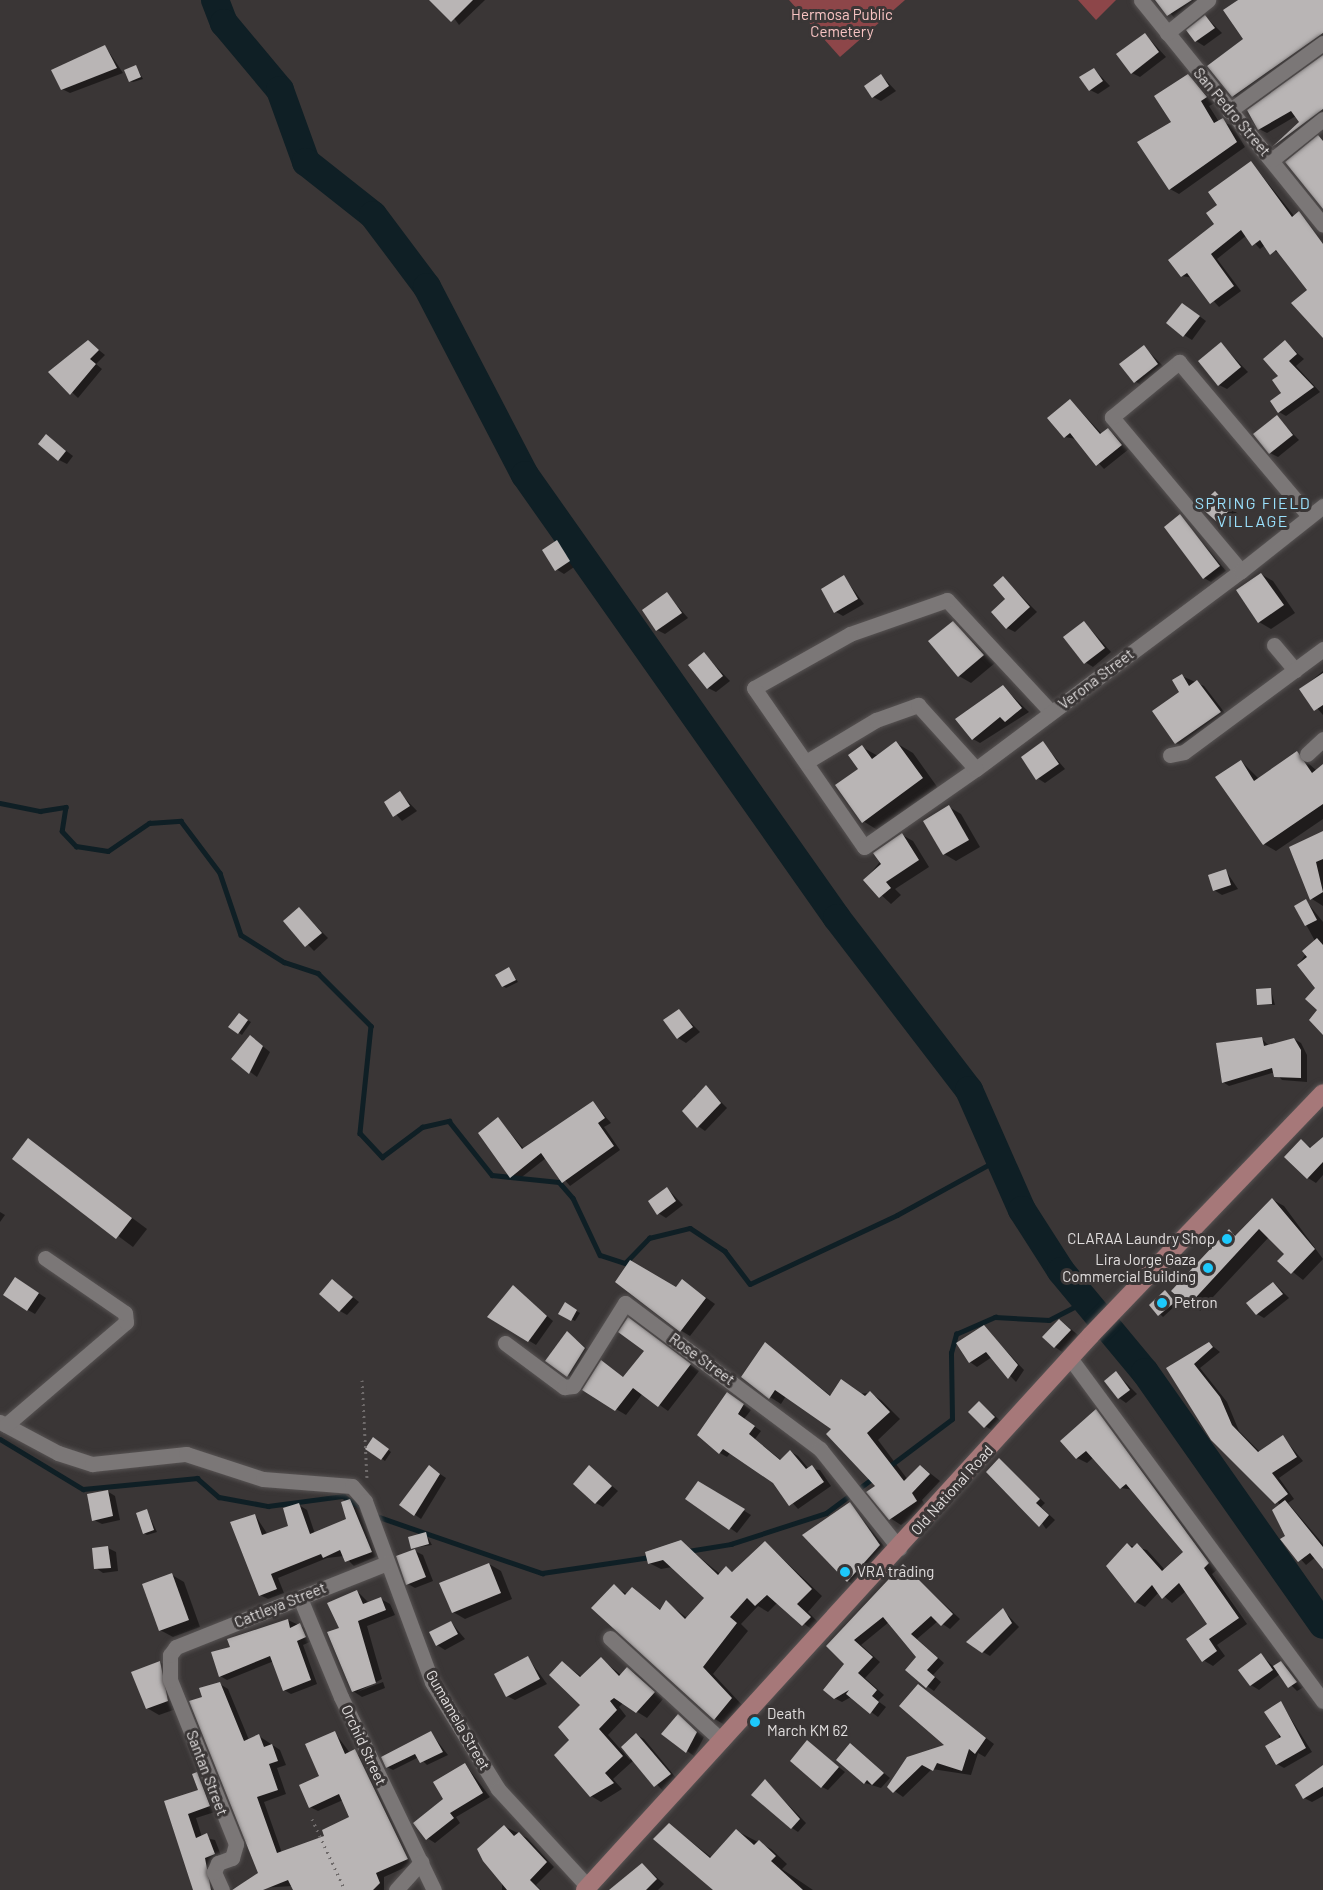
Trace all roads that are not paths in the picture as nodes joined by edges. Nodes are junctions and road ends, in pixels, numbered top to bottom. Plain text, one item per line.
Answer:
1 (1141, 0) edge
2 (1208, 0) edge
3 (1167, 33) junction
4 (1323, 43) edge
5 (1229, 111) junction
6 (1323, 119) edge
7 (1272, 159) junction
8 (1323, 225) edge
9 (1323, 506) edge
10 (1309, 516) junction
11 (1241, 571) junction
12 (1274, 645) dead end
13 (1323, 649) edge
14 (1295, 670) junction
15 (1051, 712) junction
16 (1323, 739) edge
17 (1307, 754) dead end
18 (1170, 755) dead end
19 (806, 762) junction
20 (976, 769) junction
21 (1323, 1093) edge
22 (45, 1258) dead end
23 (505, 1343) dead end
24 (1070, 1358) junction
25 (3, 1423) edge
26 (900, 1548) junction
27 (385, 1564) junction
28 (300, 1598) junction
29 (610, 1638) dead end
30 (176, 1647) joint
31 (1323, 1701) edge
32 (722, 1741) junction
33 (421, 1862) junction
34 (587, 1888) edge
35 (222, 1890) edge
36 (396, 1890) edge
37 (434, 1890) edge

1 - 3 street, San Pedro Street
2 - 3 street
3 - 5 street, San Pedro Street
4 - 5 street
5 - 7 street, San Pedro Street
6 - 7 street
7 - 8 street, San Pedro Street
9 - 10 street, Verona Street
10 - 11 street, Verona Street
10 - 11 street
11 - 15 street, Verona Street
12 - 14 street
13 - 14 street
14 - 18 street
15 - 19 street
15 - 20 street, Verona Street
16 - 17 street
19 - 20 street
19 - 20 street, Verona Street
21 - 24 main road, Old National Road
22 - 25 street
23 - 26 street, Rose Street
24 - 26 main road, Old National Road
24 - 31 street
25 - 27 street, Gumamela Street
26 - 32 main road, Old National Road
27 - 28 street, Cattleya Street
27 - 34 street, Gumamela Street
28 - 30 street, Cattleya Street
28 - 33 street, Orchid Street
29 - 32 street
30 - 35 street, Santan Street
32 - 34 main road, Old National Road
33 - 36 street
33 - 37 street, Orchid Street

